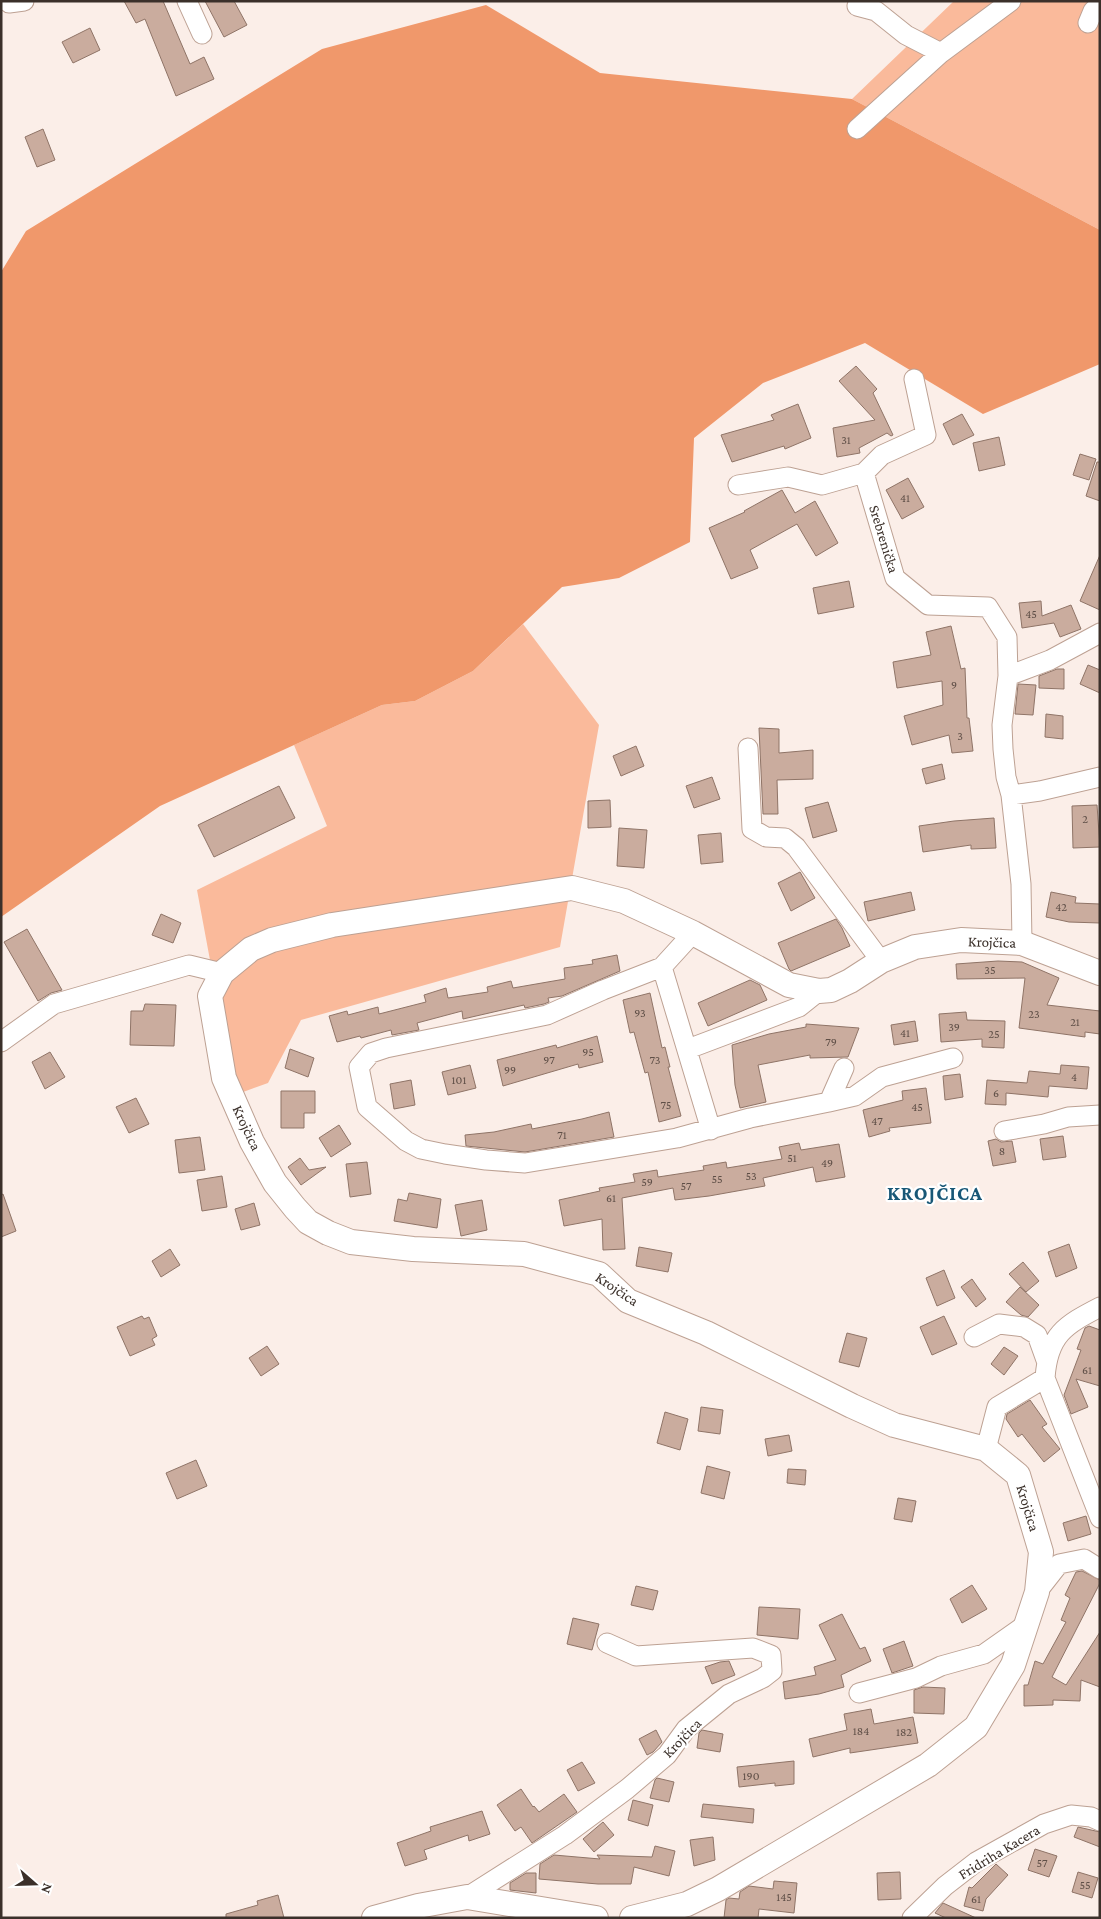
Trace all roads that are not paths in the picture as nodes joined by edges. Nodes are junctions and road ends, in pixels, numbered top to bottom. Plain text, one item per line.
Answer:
1 (7, 1) edge
2 (24, 1) edge
3 (187, 1) edge
4 (1011, 1) edge
5 (1100, 4) edge
6 (857, 6) dead end
7 (1088, 22) dead end
8 (202, 34) dead end
9 (941, 53) junction
10 (857, 129) dead end
11 (914, 379) dead end
12 (864, 473) junction
13 (738, 485) dead end
14 (1100, 633) edge
15 (1008, 676) junction
16 (748, 748) dead end
17 (1100, 778) edge
18 (1011, 796) junction
19 (693, 933) junction
20 (1022, 942) junction
21 (881, 960) junction
22 (662, 967) junction
23 (1100, 972) edge
24 (222, 973) junction
25 (819, 991) junction
26 (1, 1042) edge
27 (688, 1049) junction
28 (953, 1058) dead end
29 (844, 1068) dead end
30 (829, 1102) junction
31 (1100, 1115) edge
32 (711, 1130) junction
33 (1004, 1131) dead end
34 (1100, 1307) edge
35 (974, 1337) dead end
36 (1046, 1369) junction
37 (986, 1449) junction
38 (1100, 1518) edge
39 (1100, 1569) edge
40 (1037, 1592) junction
41 (1028, 1622) junction
42 (607, 1643) dead end
43 (859, 1693) dead end
44 (1100, 1821) edge
45 (467, 1897) junction
46 (659, 1915) edge
47 (374, 1918) edge
48 (596, 1918) edge
49 (632, 1918) edge
50 (912, 1918) edge

1 - 2 street
3 - 8 street
4 - 9 street
5 - 7 street
6 - 9 street
9 - 10 street
11 - 12 street
12 - 13 street
12 - 15 street, Srebrenička
14 - 15 street
15 - 18 street, Srebrenička
16 - 21 street
17 - 18 street
18 - 20 street, Srebrenička
19 - 22 street
19 - 24 main road, Krojčica
19 - 25 main road, Krojčica
20 - 21 main road, Krojčica
20 - 23 main road, Krojčica
21 - 25 main road, Krojčica
22 - 27 street
22 - 32 street
24 - 26 street
24 - 37 main road, Krojčica
25 - 27 street
27 - 32 street
28 - 30 street
29 - 30 street
30 - 32 street
31 - 33 street
34 - 36 street
35 - 36 street
36 - 37 street
36 - 38 street
37 - 40 main road, Krojčica
39 - 40 street
40 - 41 main road, Krojčica
41 - 43 street
41 - 46 main road, Krojčica
42 - 45 street, Krojčica
44 - 50 street, Fridriha Kacera
45 - 47 main road, Krojčica
45 - 48 main road, Krojčica
46 - 49 main road, Krojčica

